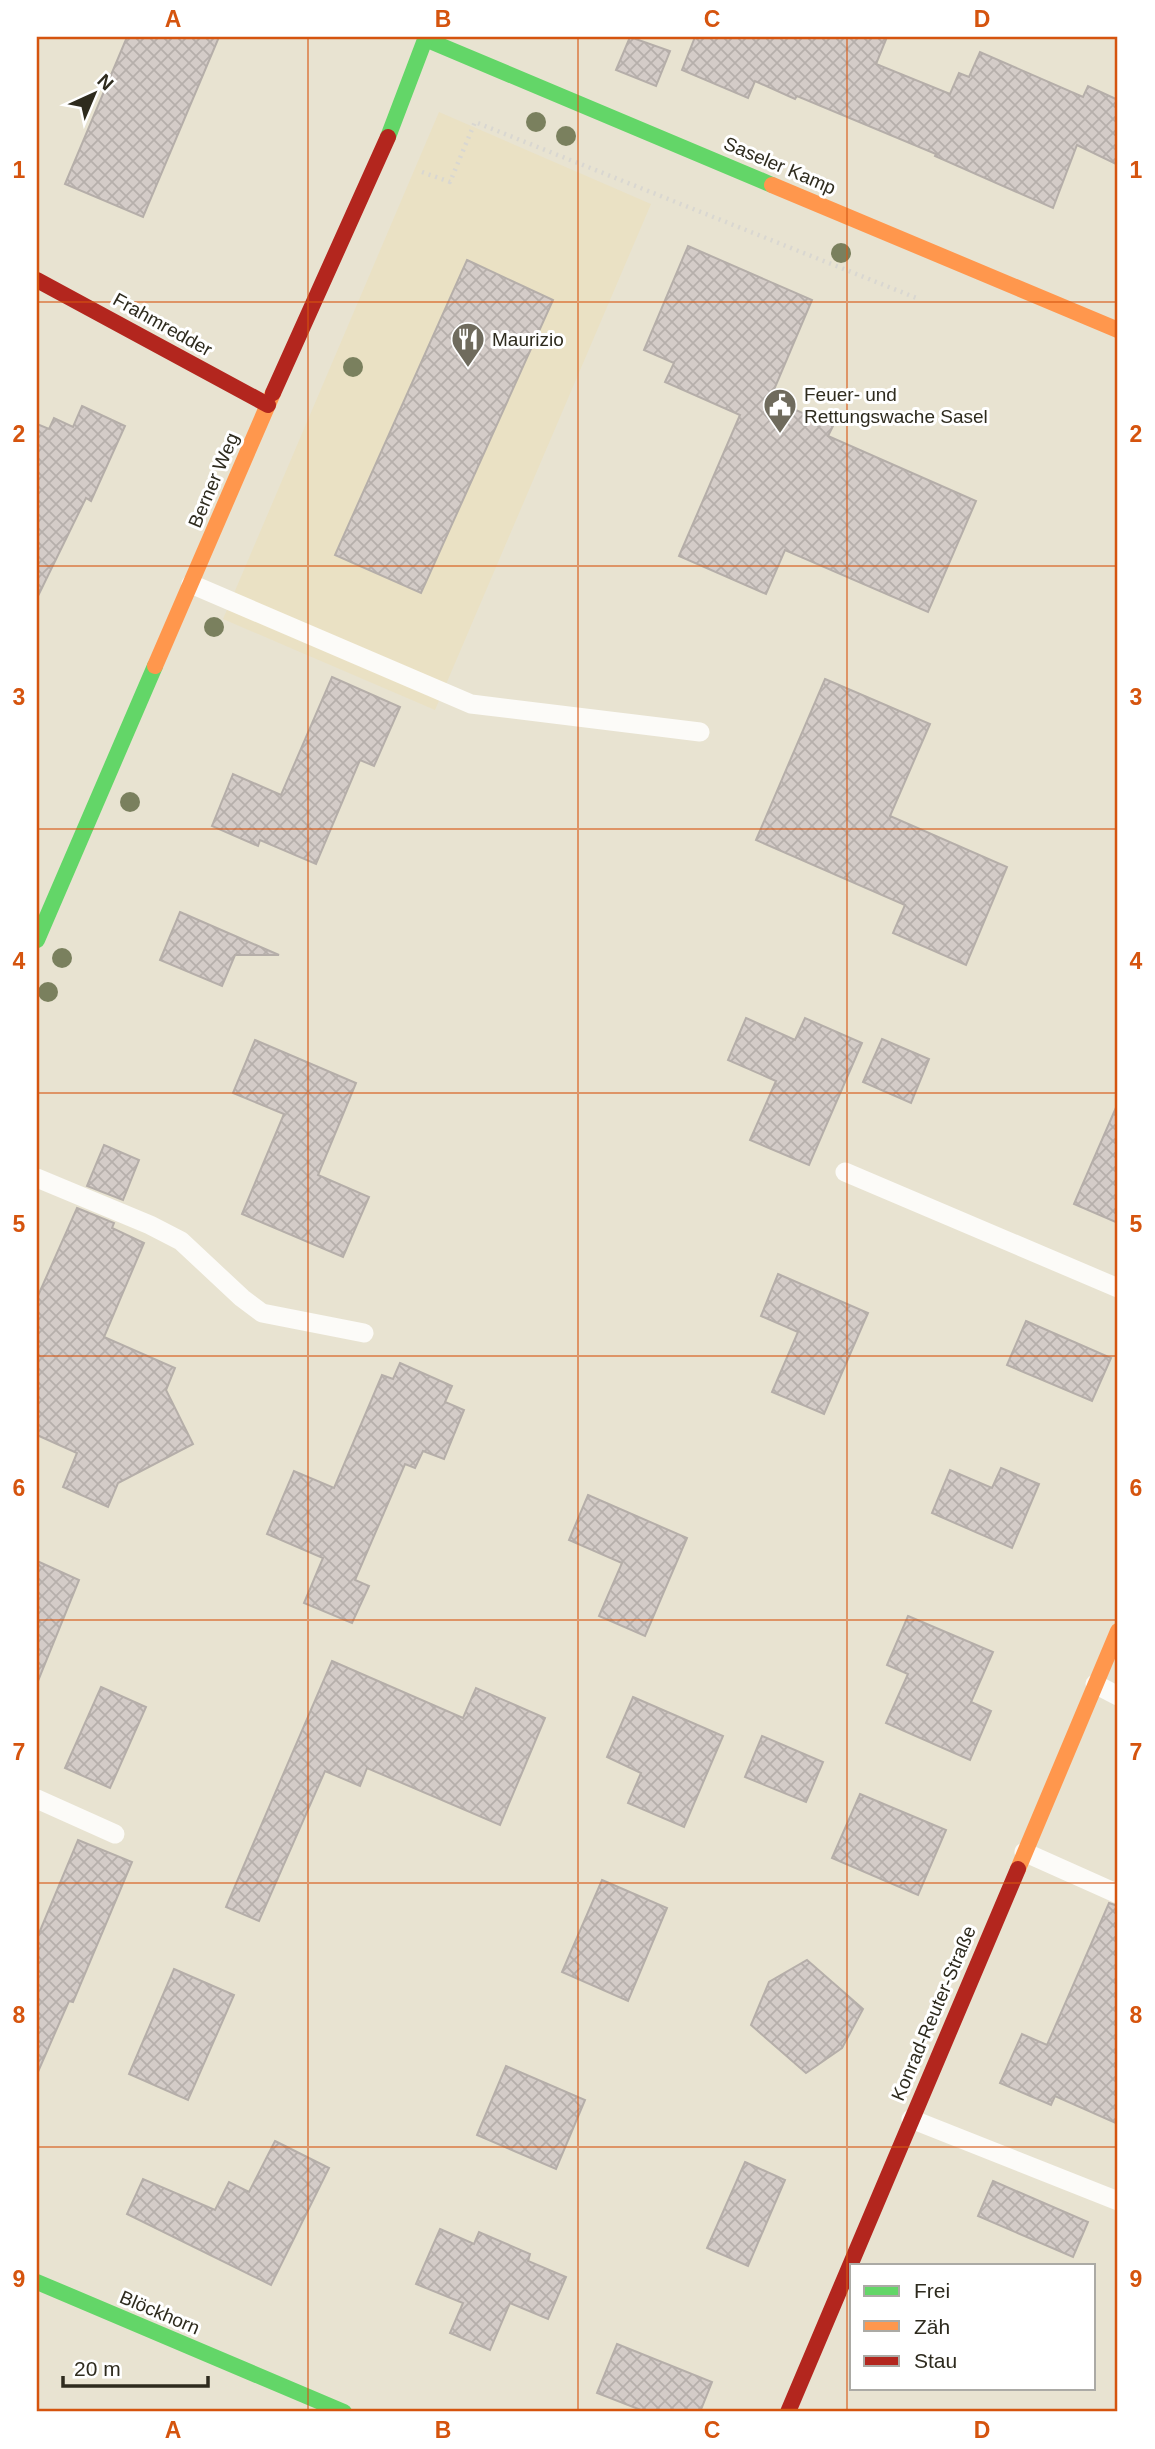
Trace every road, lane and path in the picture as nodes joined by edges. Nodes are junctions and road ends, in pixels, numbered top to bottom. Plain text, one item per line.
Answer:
1 (425, 38) edge
2 (381, 157) junction
3 (37, 279) edge
4 (927, 302) dead end
5 (1118, 330) edge
6 (268, 405) junction
7 (191, 584) junction
8 (700, 732) dead end
9 (37, 940) edge
10 (845, 1172) dead end
11 (37, 1178) edge
12 (1118, 1288) edge
13 (364, 1333) dead end
14 (1118, 1631) edge
15 (1095, 1684) junction
16 (1118, 1696) edge
17 (37, 1798) edge
18 (115, 1834) dead end
19 (1024, 1852) junction
20 (1118, 1894) edge
21 (911, 2119) junction
22 (1118, 2201) edge
23 (850, 2264) edge
24 (850, 2264) edge
25 (37, 2283) edge
26 (344, 2412) edge
27 (788, 2412) edge

1 - 2 street, Berner Weg
1 - 5 street, Saseler Kamp
2 - 4 path
2 - 6 street, Berner Weg
3 - 6 street, Frahmredder
6 - 7 street, Berner Weg
7 - 8 lane
7 - 9 street, Berner Weg
10 - 12 lane
11 - 13 lane
14 - 15 street, Konrad-Reuter-Straße
15 - 16 lane
15 - 19 street, Konrad-Reuter-Straße
17 - 18 lane
19 - 20 lane
19 - 21 street, Konrad-Reuter-Straße
21 - 22 lane
21 - 24 street, Konrad-Reuter-Straße
23 - 27 street, Konrad-Reuter-Straße
25 - 26 street, Blöckhorn

